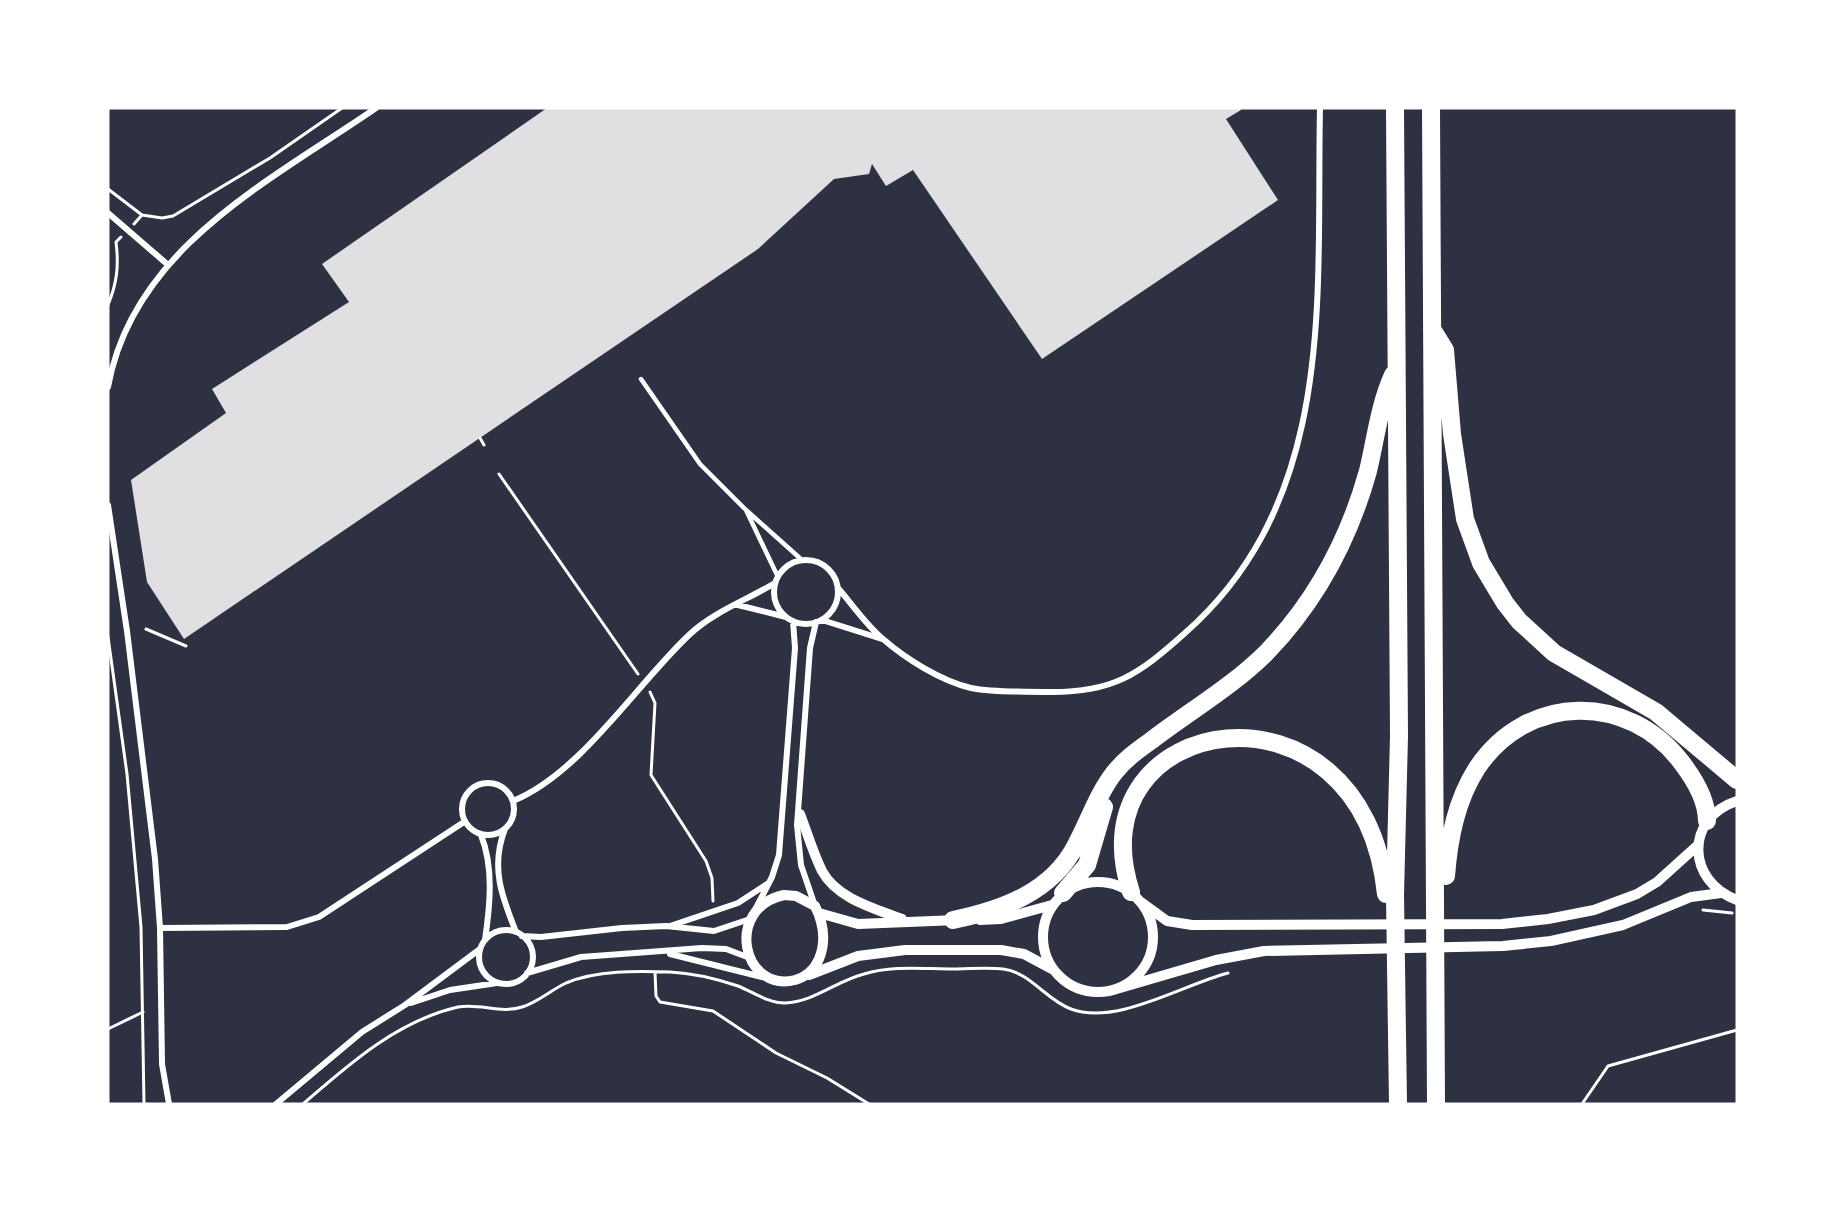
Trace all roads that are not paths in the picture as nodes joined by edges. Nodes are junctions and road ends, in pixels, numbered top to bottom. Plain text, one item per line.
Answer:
1 (376, 108) edge
2 (1320, 108) edge
3 (1395, 108) edge
4 (1431, 108) edge
5 (108, 213) edge
6 (167, 264) junction
7 (1432, 329) junction
8 (1396, 368) junction
9 (641, 380) dead end
10 (108, 387) edge
11 (108, 505) edge
12 (746, 510) junction
13 (802, 560) junction
14 (776, 580) junction
15 (838, 588) junction
16 (737, 605) junction
17 (790, 619) junction
18 (819, 621) junction
19 (882, 639) junction
20 (1151, 740) junction
21 (1737, 780) edge
22 (513, 801) junction
23 (1737, 801) edge
24 (800, 814) junction
25 (1707, 821) junction
26 (465, 822) junction
27 (505, 829) junction
28 (481, 835) junction
29 (1698, 844) junction
30 (772, 877) junction
31 (1721, 893) junction
32 (1136, 897) junction
33 (1058, 899) junction
34 (1436, 899) junction
35 (1737, 900) edge
36 (817, 910) junction
37 (752, 915) junction
38 (905, 921) junction
39 (953, 921) junction
40 (666, 926) junction
41 (160, 928) junction
42 (519, 934) junction
43 (485, 940) junction
44 (480, 949) junction
45 (667, 953) junction
46 (750, 958) junction
47 (1053, 969) junction
48 (527, 973) junction
49 (804, 977) junction
50 (774, 979) junction
51 (497, 983) junction
52 (1396, 983) junction
53 (1120, 988) junction
54 (405, 1005) junction
55 (169, 1104) edge
56 (276, 1104) edge
57 (1398, 1104) edge
58 (1436, 1104) edge

1 - 6 street
2 - 19 street
3 - 8 highway
4 - 7 highway
5 - 6 street
6 - 10 street
7 - 21 highway
7 - 34 highway
8 - 20 highway
8 - 52 highway
9 - 12 lane
11 - 41 street
12 - 13 lane
12 - 14 lane
13 - 14 street
13 - 15 street
14 - 16 street
14 - 17 street
15 - 18 street
15 - 19 street
16 - 17 street
16 - 22 street
17 - 18 street
17 - 30 street
18 - 19 street
18 - 24 street
20 - 33 highway
20 - 39 highway
22 - 26 street
22 - 27 street
23 - 25 street
24 - 36 street
24 - 38 street
25 - 29 street
25 - 34 highway
26 - 28 street
26 - 41 street
27 - 28 street
27 - 42 street
28 - 43 street
29 - 31 street
29 - 32 street
30 - 37 street
30 - 40 street
31 - 35 street
31 - 53 street
32 - 33 street
32 - 52 highway
32 - 53 street
33 - 39 street
33 - 47 street
34 - 58 highway
36 - 37 street
36 - 38 street
36 - 49 street
37 - 40 street
37 - 46 street
38 - 39 street
40 - 42 street
41 - 55 street
42 - 43 street
42 - 48 street
43 - 44 street
44 - 51 street
44 - 54 street
45 - 46 street
45 - 48 street
45 - 50 street
46 - 50 street
47 - 49 street
47 - 53 street
48 - 51 street
49 - 50 street
51 - 54 street
52 - 57 highway
54 - 56 street

